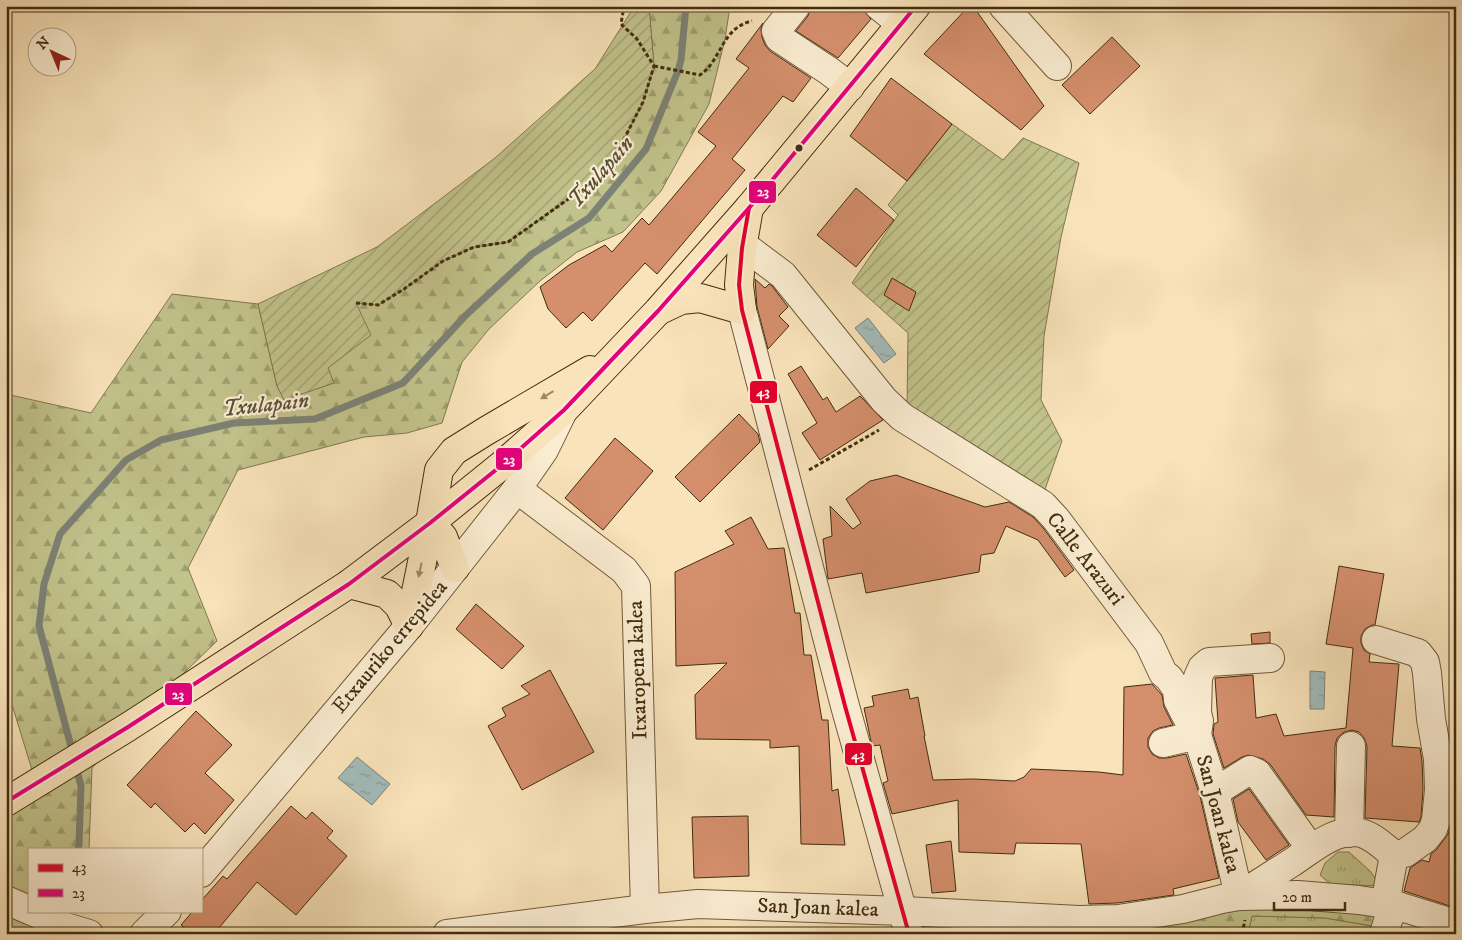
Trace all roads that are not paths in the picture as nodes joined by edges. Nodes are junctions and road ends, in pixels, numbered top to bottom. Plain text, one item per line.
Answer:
1 (796, 6) edge
2 (879, 6) edge
3 (1003, 6) edge
4 (908, 15) edge
5 (1057, 66) dead end
6 (850, 87) junction
7 (749, 208) junction
8 (742, 246) junction
9 (701, 262) junction
10 (740, 298) junction
11 (658, 311) junction
12 (619, 352) junction
13 (564, 410) junction
14 (517, 490) junction
15 (430, 523) junction
16 (455, 568) junction
17 (349, 584) junction
18 (409, 626) junction
19 (1376, 640) dead end
20 (1270, 658) dead end
21 (1444, 727) edge
22 (1197, 735) junction
23 (1163, 743) dead end
24 (1351, 746) dead end
25 (1447, 779) edge
26 (1215, 792) junction
27 (6, 802) edge
28 (1349, 833) junction
29 (1311, 849) junction
30 (1394, 855) junction
31 (202, 872) edge
32 (1239, 896) junction
33 (6, 900) edge
34 (1391, 905) junction
35 (645, 909) junction
36 (28, 910) edge
37 (33, 912) edge
38 (166, 912) edge
39 (906, 922) edge
40 (1456, 924) edge
41 (547, 927) edge
42 (78, 930) edge
43 (144, 934) edge
44 (447, 934) edge
45 (1384, 934) edge

1 - 6 street
2 - 4 street
3 - 5 street
4 - 6 main road
6 - 7 main road
7 - 8 main road
7 - 9 main road
8 - 10 main road
8 - 22 street, Calle Arazuri
9 - 10 main road
9 - 11 main road
10 - 11 main road
10 - 39 street
11 - 12 main road
12 - 13 main road
12 -> 15 main road
13 - 14 street, Etxauriko errepidea
13 - 15 main road
14 - 16 street, Etxauriko errepidea
14 - 35 street, Itxaropena kalea
15 - 16 main road
15 - 17 main road
15 -> 18 main road
16 - 18 street, Etxauriko errepidea
17 - 18 main road
17 - 27 main road
18 - 31 street, Etxauriko errepidea
19 - 21 street
20 - 22 street
21 - 25 street
22 - 23 street, San Joan kalea
22 - 26 street, San Joan kalea
24 - 28 street
25 - 30 street
26 - 29 street
26 - 32 street, San Joan kalea
28 - 29 street, San Joan kalea
28 - 30 street
29 - 32 street, San Joan kalea
30 - 34 street
32 - 34 street, San Joan kalea
32 - 39 street, San Joan kalea
33 - 36 street
34 - 40 street, San Joan kalea
34 - 45 street
35 - 39 street, San Joan kalea
35 - 41 street, San Joan kalea
37 - 42 street
38 - 43 street
41 - 44 street, San Joan kalea

